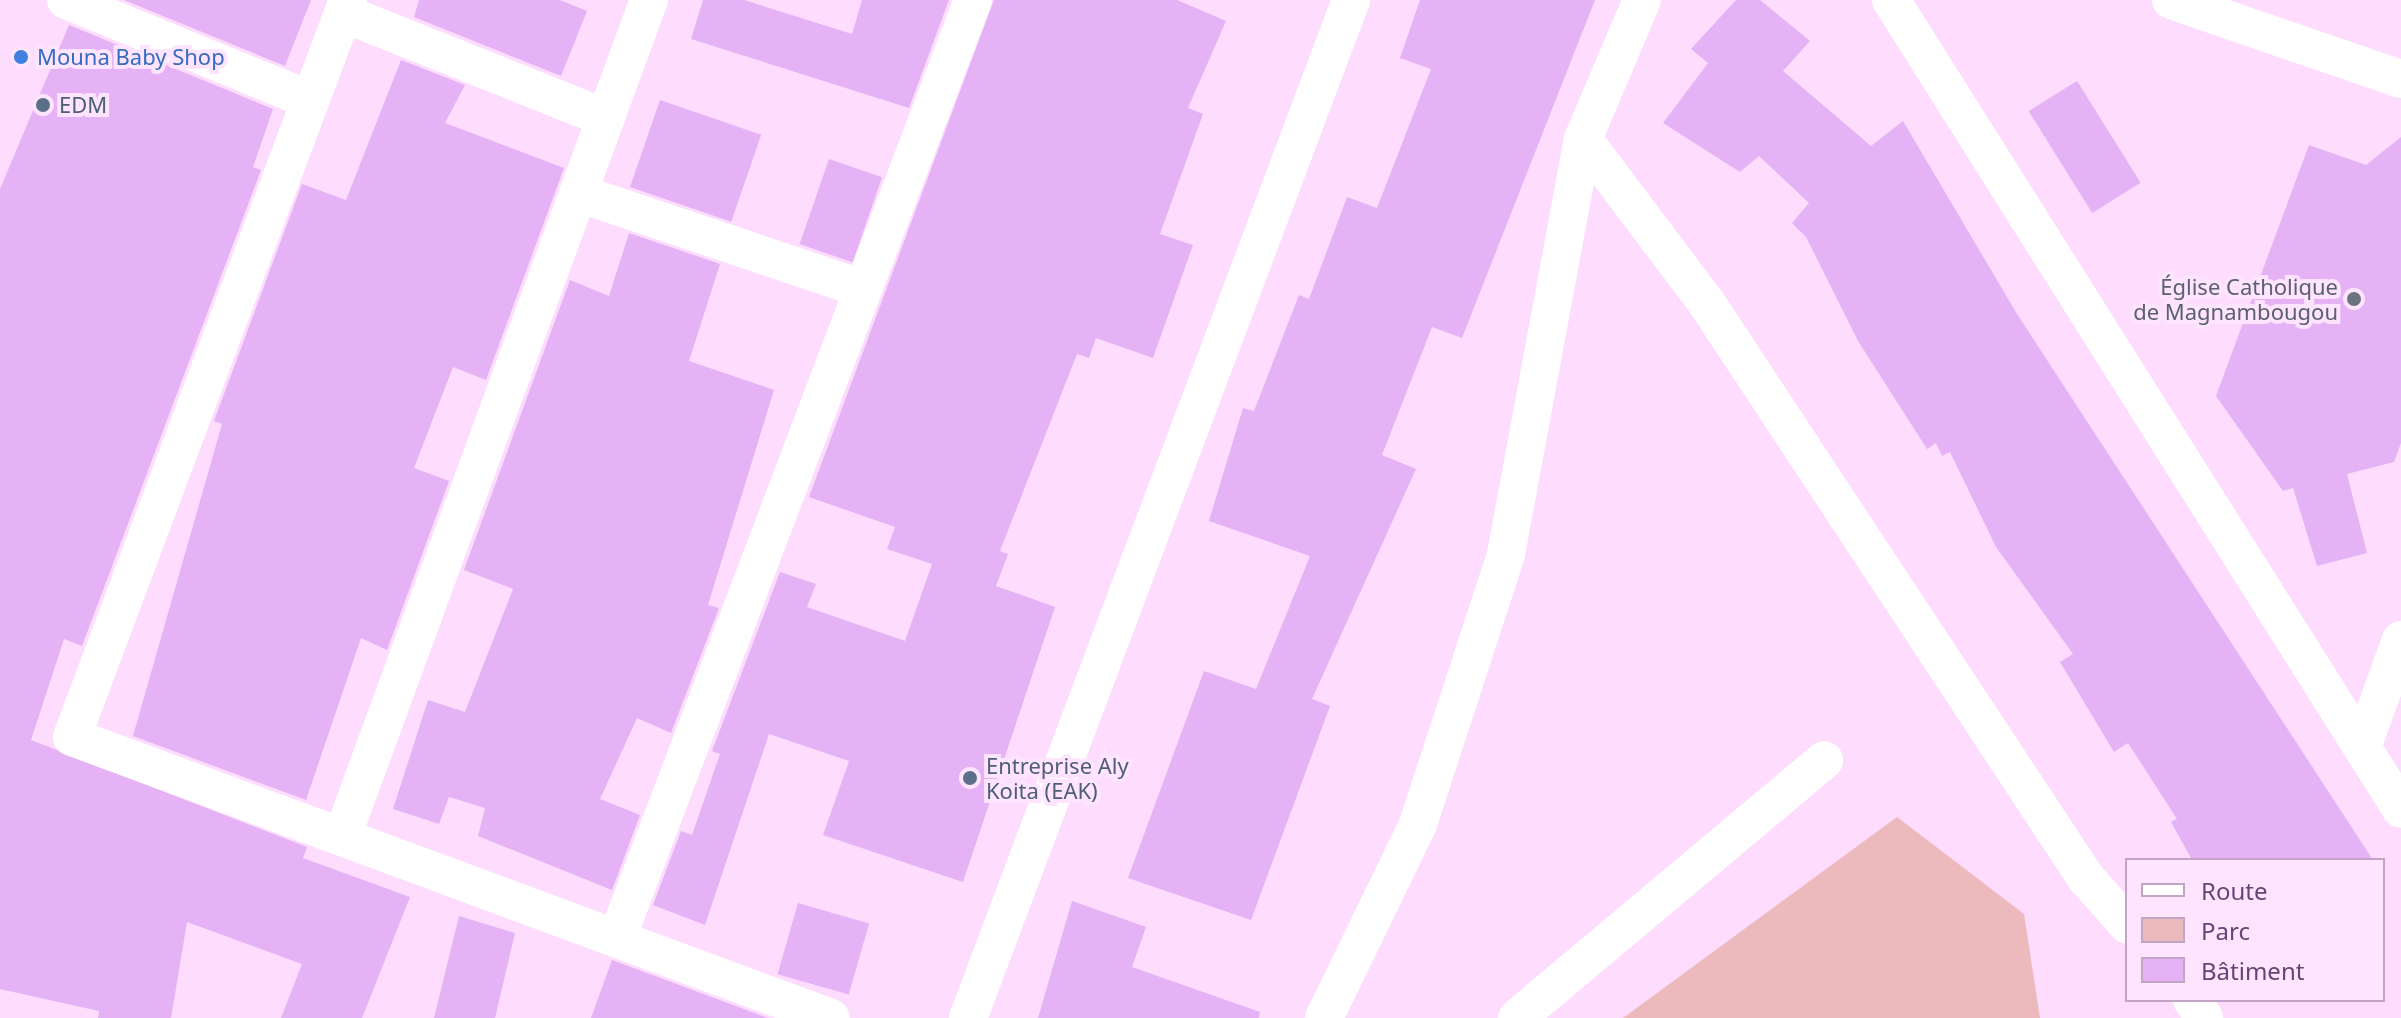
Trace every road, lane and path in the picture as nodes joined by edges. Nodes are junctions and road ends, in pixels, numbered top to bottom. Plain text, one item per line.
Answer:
1 (66, 0) edge
2 (649, 0) edge
3 (973, 0) edge
4 (1351, 0) edge
5 (1642, 0) edge
6 (1891, 0) edge
7 (2171, 0) edge
8 (345, 6) edge
9 (2401, 79) edge
10 (310, 100) junction
11 (606, 118) junction
12 (1583, 139) junction
13 (578, 193) junction
14 (863, 289) junction
15 (2401, 640) edge
16 (2362, 747) junction
17 (1824, 760) dead end
18 (2401, 809) edge
19 (342, 837) junction
20 (2125, 922) edge
21 (617, 938) junction
22 (831, 1018) edge
23 (968, 1018) edge
24 (1324, 1018) edge
25 (1517, 1018) edge

1 - 10 street
2 - 11 street
3 - 14 street
4 - 23 street
5 - 12 street
6 - 16 street
7 - 9 street
8 - 10 street
8 - 11 street
10 - 19 street
11 - 13 street
12 - 20 street
12 - 24 street
13 - 14 street
13 - 19 street
14 - 21 street
15 - 16 street
16 - 18 street
17 - 25 street
19 - 21 street
21 - 22 street

